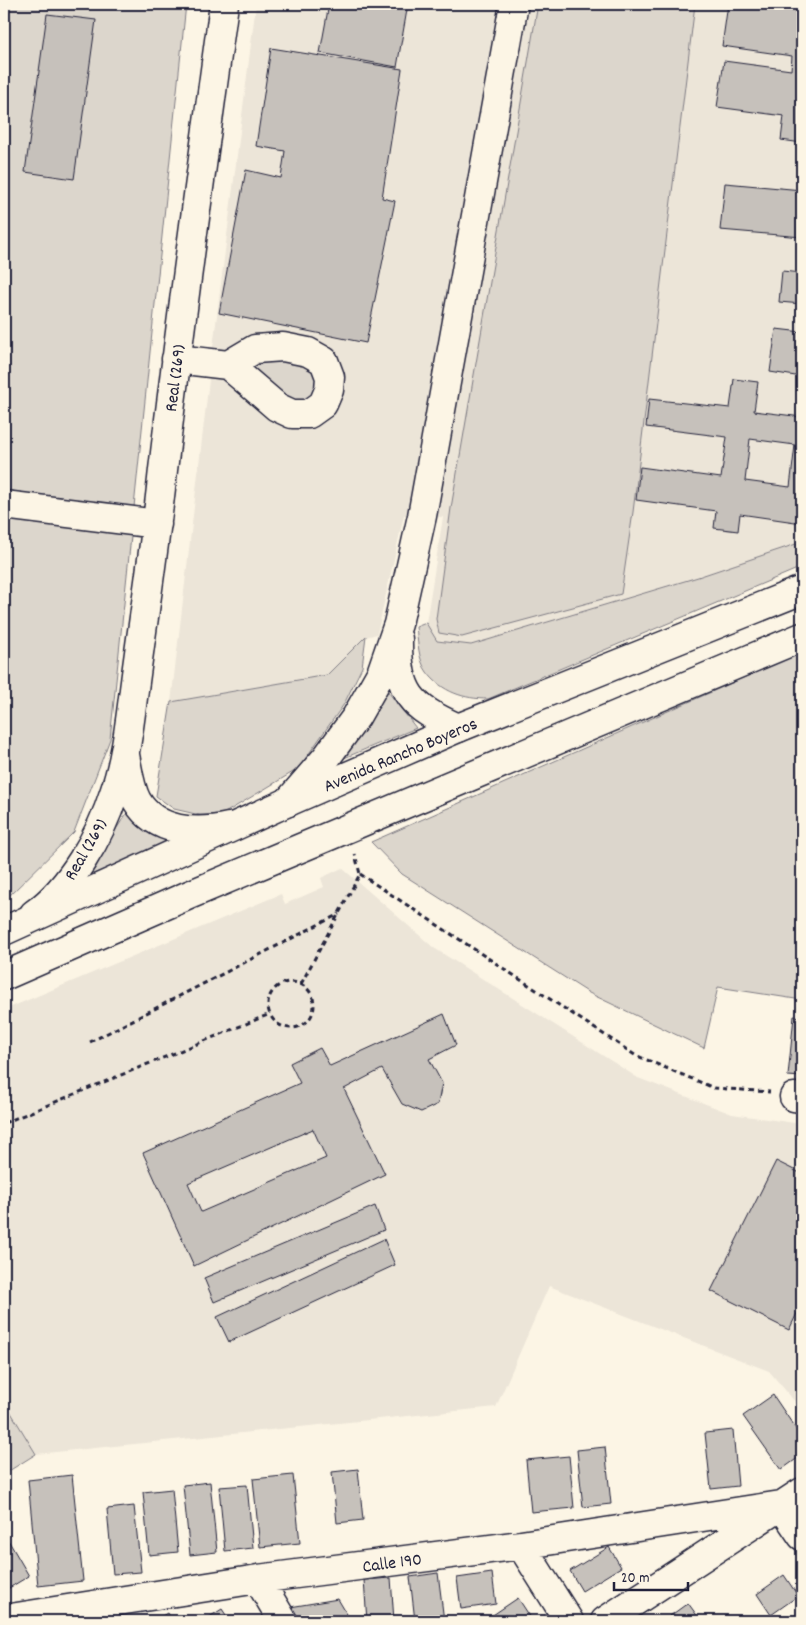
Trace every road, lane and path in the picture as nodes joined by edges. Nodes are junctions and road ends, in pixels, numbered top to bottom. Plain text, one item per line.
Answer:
1 (224, 4) edge
2 (514, 4) edge
3 (176, 359) junction
4 (228, 365) dead end
5 (4, 505) edge
6 (157, 524) junction
7 (802, 590) edge
8 (398, 624) junction
9 (802, 637) edge
10 (458, 728) junction
11 (125, 752) junction
12 (288, 802) junction
13 (238, 825) junction
14 (348, 829) junction
15 (360, 874) junction
16 (339, 914) junction
17 (10, 928) edge
18 (4, 976) edge
19 (301, 984) junction
20 (270, 1014) junction
21 (90, 1042) dead end
22 (798, 1098) edge
23 (4, 1123) edge
24 (792, 1498) edge
25 (802, 1536) edge
26 (522, 1544) junction
27 (258, 1579) junction
28 (4, 1619) edge
29 (283, 1621) edge
30 (569, 1621) edge
31 (605, 1621) edge

1 - 3 main road, Real (269)
2 - 8 main road
3 - 4 main road
3 - 6 main road, Real (269)
5 - 6 main road
6 - 11 main road, Real (269)
7 - 10 main road, Avenida Rancho Boyeros
8 - 10 main road
8 - 12 main road
9 - 14 main road
10 - 12 main road, Avenida Rancho Boyeros
11 - 13 main road, Real (269)
11 - 17 main road, Real (269)
12 - 13 main road, Avenida Rancho Boyeros
13 - 17 main road, Avenida Rancho Boyeros
14 - 15 path
14 - 18 main road
15 - 16 path
15 - 22 path
16 - 19 path
16 - 21 path
19 - 20 path
19 - 20 path
20 - 23 path
24 - 25 main road
24 - 26 main road, Calle 190
24 - 31 main road
26 - 27 main road, Calle 190
26 - 30 main road
27 - 28 main road, Calle 190
27 - 29 main road

